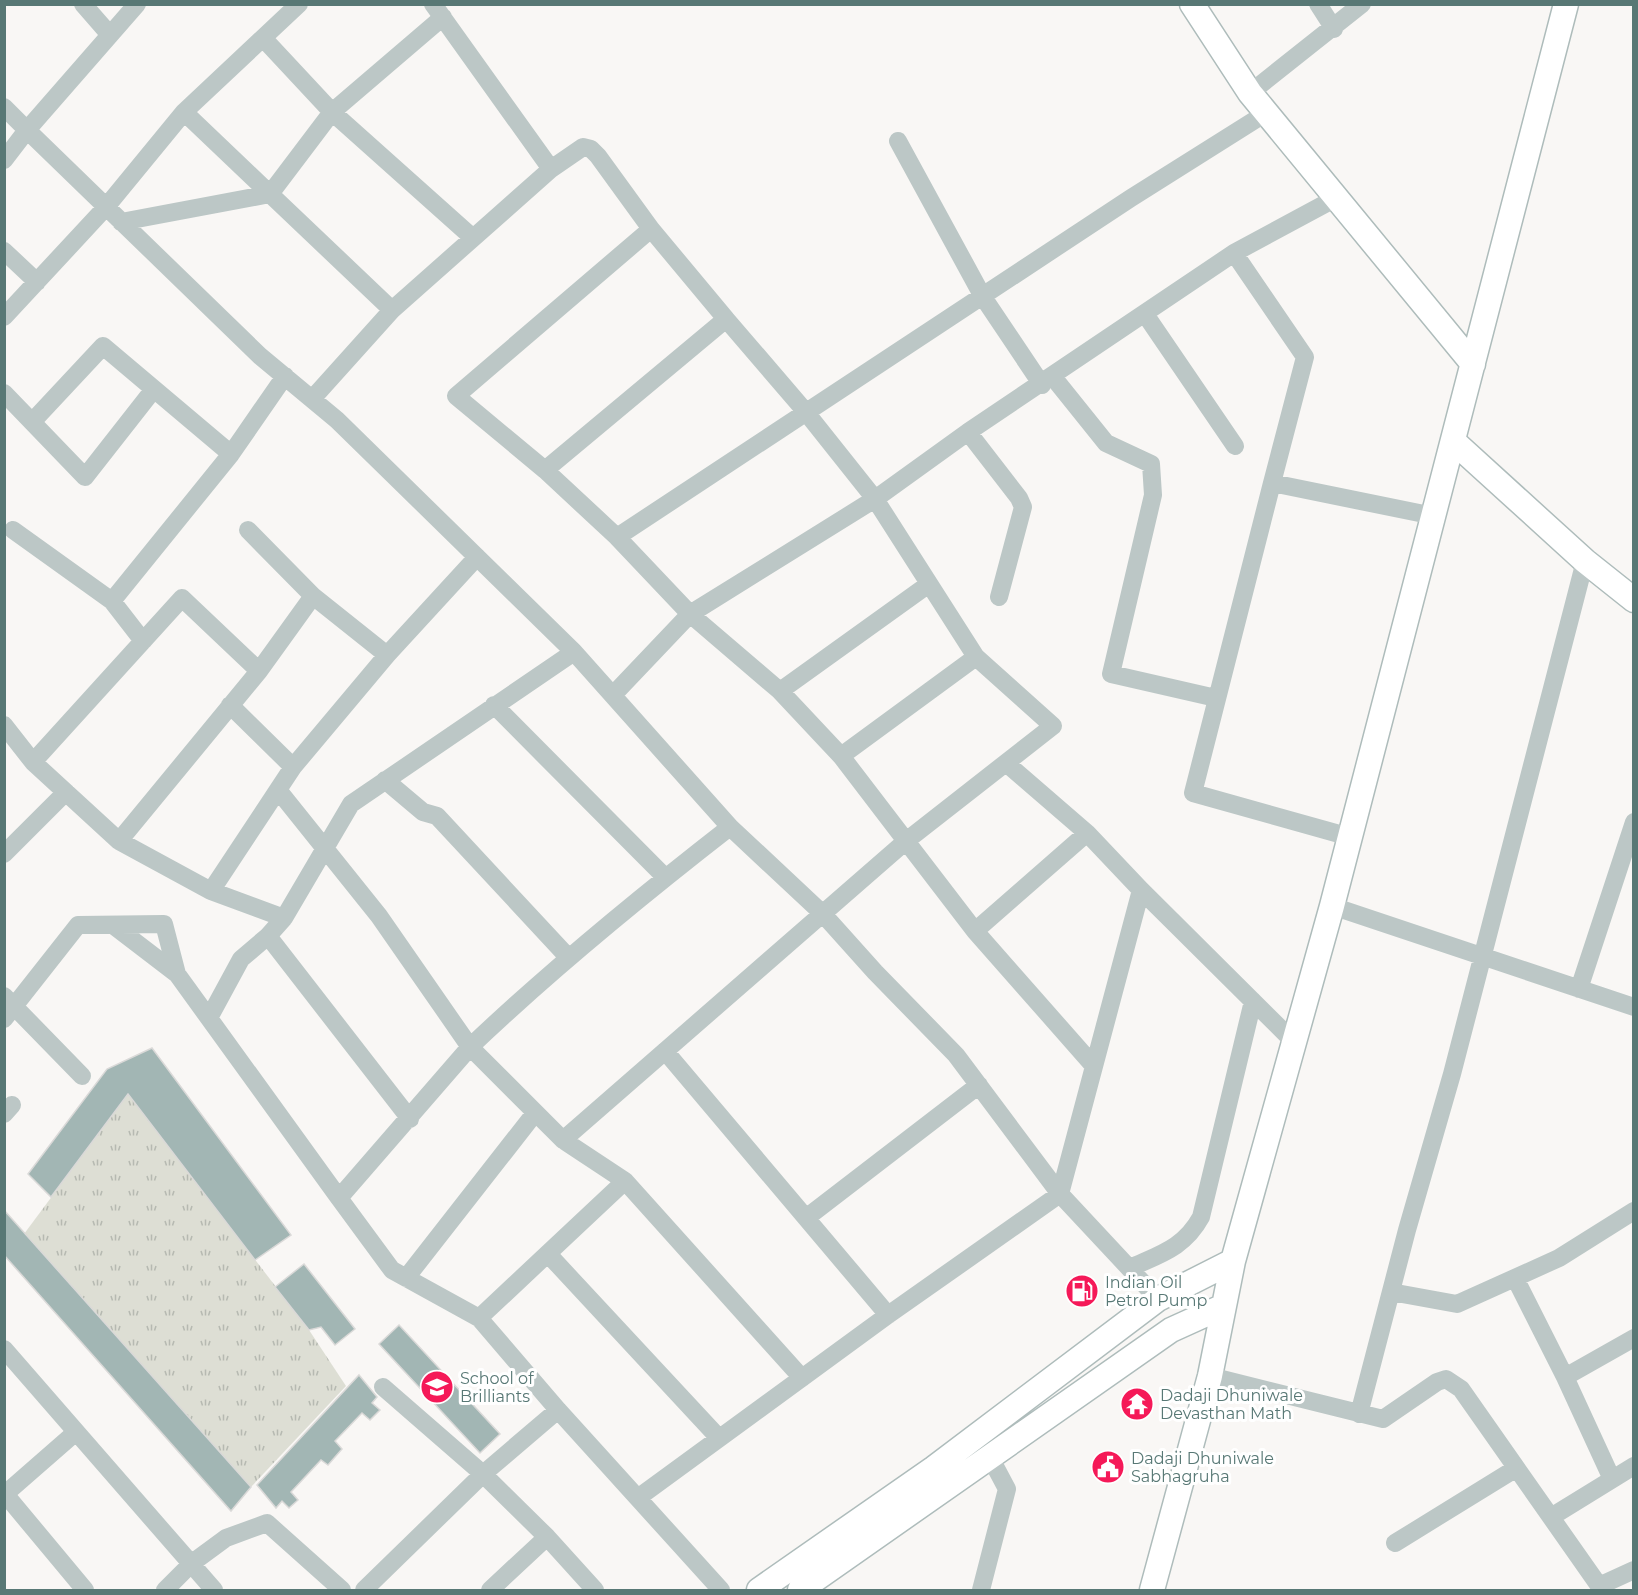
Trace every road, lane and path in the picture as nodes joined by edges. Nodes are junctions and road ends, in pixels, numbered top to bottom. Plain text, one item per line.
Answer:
1 (83, 4) edge
2 (137, 4) edge
3 (299, 4) edge
4 (1192, 4) edge
5 (1318, 4) edge
6 (1362, 4) edge
7 (1566, 4) edge
8 (438, 11) edge
9 (1334, 29) junction
10 (110, 35) junction
11 (263, 38) junction
12 (1250, 93) junction
13 (4, 107) edge
14 (184, 112) junction
15 (332, 112) junction
16 (1266, 113) junction
17 (27, 130) junction
18 (898, 141) dead end
19 (4, 160) edge
20 (551, 169) junction
21 (270, 194) junction
22 (1336, 198) junction
23 (106, 207) junction
24 (121, 222) junction
25 (651, 229) junction
26 (473, 238) junction
27 (4, 251) edge
28 (1234, 253) junction
29 (37, 282) junction
30 (983, 297) junction
31 (392, 309) junction
32 (1145, 314) junction
33 (4, 317) edge
34 (726, 319) junction
35 (1473, 364) junction
36 (285, 376) junction
37 (1047, 381) junction
38 (154, 389) junction
39 (4, 393) edge
40 (312, 399) junction
41 (805, 411) junction
42 (32, 422) junction
43 (968, 432) junction
44 (1453, 441) junction
45 (1235, 446) dead end
46 (231, 454) junction
47 (544, 470) junction
48 (1272, 483) junction
49 (875, 499) junction
50 (1434, 516) junction
51 (13, 530) dead end
52 (248, 531) dead end
53 (617, 537) junction
54 (477, 557) junction
55 (1585, 561) junction
56 (929, 584) junction
57 (313, 596) junction
58 (999, 597) dead end
59 (1634, 600) edge
60 (112, 601) junction
61 (690, 615) junction
62 (143, 641) junction
63 (574, 652) junction
64 (387, 655) junction
65 (976, 657) junction
66 (259, 671) junction
67 (780, 691) junction
68 (613, 695) junction
69 (1216, 698) junction
70 (230, 705) junction
71 (494, 705) junction
72 (4, 725) edge
73 (841, 756) junction
74 (33, 762) junction
75 (1006, 763) junction
76 (292, 767) junction
77 (385, 780) junction
78 (278, 790) junction
79 (66, 792) junction
80 (1634, 822) edge
81 (730, 827) junction
82 (1087, 833) junction
83 (1350, 837) junction
84 (119, 842) junction
85 (906, 842) junction
86 (325, 846) junction
87 (4, 854) edge
88 (665, 877) junction
89 (1141, 890) junction
90 (211, 891) junction
91 (1332, 906) junction
92 (824, 914) junction
93 (284, 918) junction
94 (113, 925) junction
95 (975, 930) junction
96 (268, 936) junction
97 (1481, 956) junction
98 (568, 957) junction
99 (177, 974) junction
100 (1580, 989) junction
101 (1253, 1001) junction
102 (1634, 1007) edge
103 (8, 1008) edge
104 (209, 1018) junction
105 (1294, 1042) junction
106 (470, 1047) junction
107 (665, 1051) junction
108 (1094, 1065) junction
109 (82, 1076) dead end
110 (979, 1085) junction
111 (535, 1113) junction
112 (410, 1119) junction
113 (563, 1140) junction
114 (625, 1181) junction
115 (1060, 1194) junction
116 (339, 1198) junction
117 (1634, 1211) edge
118 (806, 1218) junction
119 (548, 1254) junction
120 (1233, 1261) junction
121 (1130, 1268) junction
122 (406, 1278) junction
123 (1515, 1278) junction
124 (1391, 1292) junction
125 (1158, 1299) junction
126 (1224, 1306) junction
127 (888, 1315) junction
128 (479, 1318) junction
129 (1634, 1338) edge
130 (4, 1349) edge
131 (1210, 1376) junction
132 (802, 1377) junction
133 (1565, 1377) junction
134 (383, 1387) dead end
135 (558, 1410) junction
136 (1359, 1414) junction
137 (76, 1432) junction
138 (719, 1438) junction
139 (990, 1457) junction
140 (1634, 1466) edge
141 (1515, 1469) junction
142 (483, 1473) junction
143 (1611, 1477) junction
144 (5, 1494) edge
145 (639, 1497) junction
146 (1551, 1516) junction
147 (548, 1537) junction
148 (1395, 1543) dead end
149 (192, 1563) junction
150 (1634, 1570) edge
151 (1600, 1588) edge
152 (85, 1590) edge
153 (165, 1590) edge
154 (214, 1590) edge
155 (342, 1590) edge
156 (364, 1590) edge
157 (490, 1590) edge
158 (595, 1590) edge
159 (721, 1590) edge
160 (759, 1590) edge
161 (800, 1590) edge
162 (981, 1590) edge
163 (1152, 1590) edge

1 - 10 street
2 - 10 street
3 - 11 street
4 - 12 street
5 - 9 street
6 - 9 street
7 - 35 street
8 - 15 street
8 - 20 street
9 - 12 street
10 - 17 street
11 - 14 street
11 - 15 street
12 - 16 street
13 - 17 street
14 - 21 street
14 - 23 street
15 - 21 street
15 - 26 street
16 - 22 street
16 - 30 street
17 - 19 street
17 - 23 street
18 - 30 street
20 - 25 street
20 - 26 street
21 - 24 street
21 - 31 street
22 - 28 street
22 - 35 street
23 - 24 street
23 - 29 street
24 - 36 street
25 - 34 street
25 - 47 street
26 - 31 street
27 - 29 street
28 - 32 street
28 - 48 street
29 - 33 street
30 - 37 street
30 - 41 street
31 - 40 street
32 - 37 street
32 - 45 street
34 - 41 street
34 - 47 street
35 - 44 street
36 - 40 street
36 - 46 street
37 - 43 street
37 - 69 street
38 - 42 street
38 - 42 street
38 - 46 street
39 - 42 street
40 - 54 street
41 - 49 street
41 - 53 street
43 - 49 street
43 - 58 street
44 - 50 street
44 - 55 street
46 - 60 street
47 - 53 street
48 - 50 street
48 - 69 street
49 - 56 street
49 - 61 street
50 - 83 street
51 - 60 street
52 - 57 street
53 - 61 street
54 - 63 street
54 - 64 street
55 - 59 street
55 - 97 street
56 - 65 street
56 - 67 street
57 - 64 street
57 - 66 street
60 - 62 street
61 - 67 street
61 - 68 street
62 - 66 street
62 - 74 street
63 - 68 street
63 - 71 street
64 - 76 street
65 - 73 street
65 - 75 street
66 - 70 street
67 - 73 street
68 - 81 street
69 - 83 street
70 - 76 street
70 - 84 street
71 - 77 street
71 - 88 street
72 - 74 street
73 - 85 street
74 - 79 street
75 - 82 street
75 - 85 street
76 - 78 street
77 - 86 street
77 - 98 street
78 - 86 street
78 - 90 street
79 - 84 street
79 - 87 street
80 - 100 street
81 - 88 street
81 - 92 street
82 - 89 street
82 - 95 street
83 - 91 street
84 - 90 street
85 - 92 street
85 - 95 street
86 - 93 street
86 - 106 street
88 - 98 street
89 - 101 street
89 - 108 street
90 - 93 street
91 - 97 street
91 - 105 street
92 - 107 street
92 - 110 street
93 - 96 street
94 - 99 street
94 - 99 street
94 - 103 street
95 - 108 street
96 - 104 street
96 - 112 street
97 - 100 street
97 - 124 street
98 - 106 street
99 - 104 street
100 - 102 street
101 - 105 street
101 - 121 street
103 - 109 street
104 - 116 street
105 - 120 street
106 - 111 street
106 - 112 street
107 - 113 street
107 - 118 street
108 - 115 street
110 - 115 street
110 - 118 street
111 - 113 street
111 - 122 street
112 - 116 street
113 - 114 street
114 - 119 street
114 - 132 street
115 - 121 street
115 - 127 street
116 - 122 street
117 - 123 street
118 - 127 street
119 - 128 street
119 - 138 street
120 - 125 street
120 - 126 street
121 - 125 street
122 - 128 street
123 - 124 street
123 - 133 street
124 - 136 street
125 - 160 street
126 - 131 street
126 - 139 street
127 - 132 street
128 - 135 street
129 - 133 street
130 - 137 street
131 - 136 street
131 - 163 street
132 - 138 street
133 - 143 street
134 - 142 street
135 - 142 street
135 - 145 street
136 - 141 street
137 - 144 street
137 - 149 street
138 - 145 street
139 - 161 street
139 - 162 street
140 - 143 street
141 - 146 street
141 - 148 street
142 - 147 street
142 - 156 street
143 - 146 street
144 - 152 street
145 - 159 street
146 - 151 street
147 - 157 street
147 - 158 street
149 - 153 street
149 - 154 street
149 - 155 street
150 - 151 street

